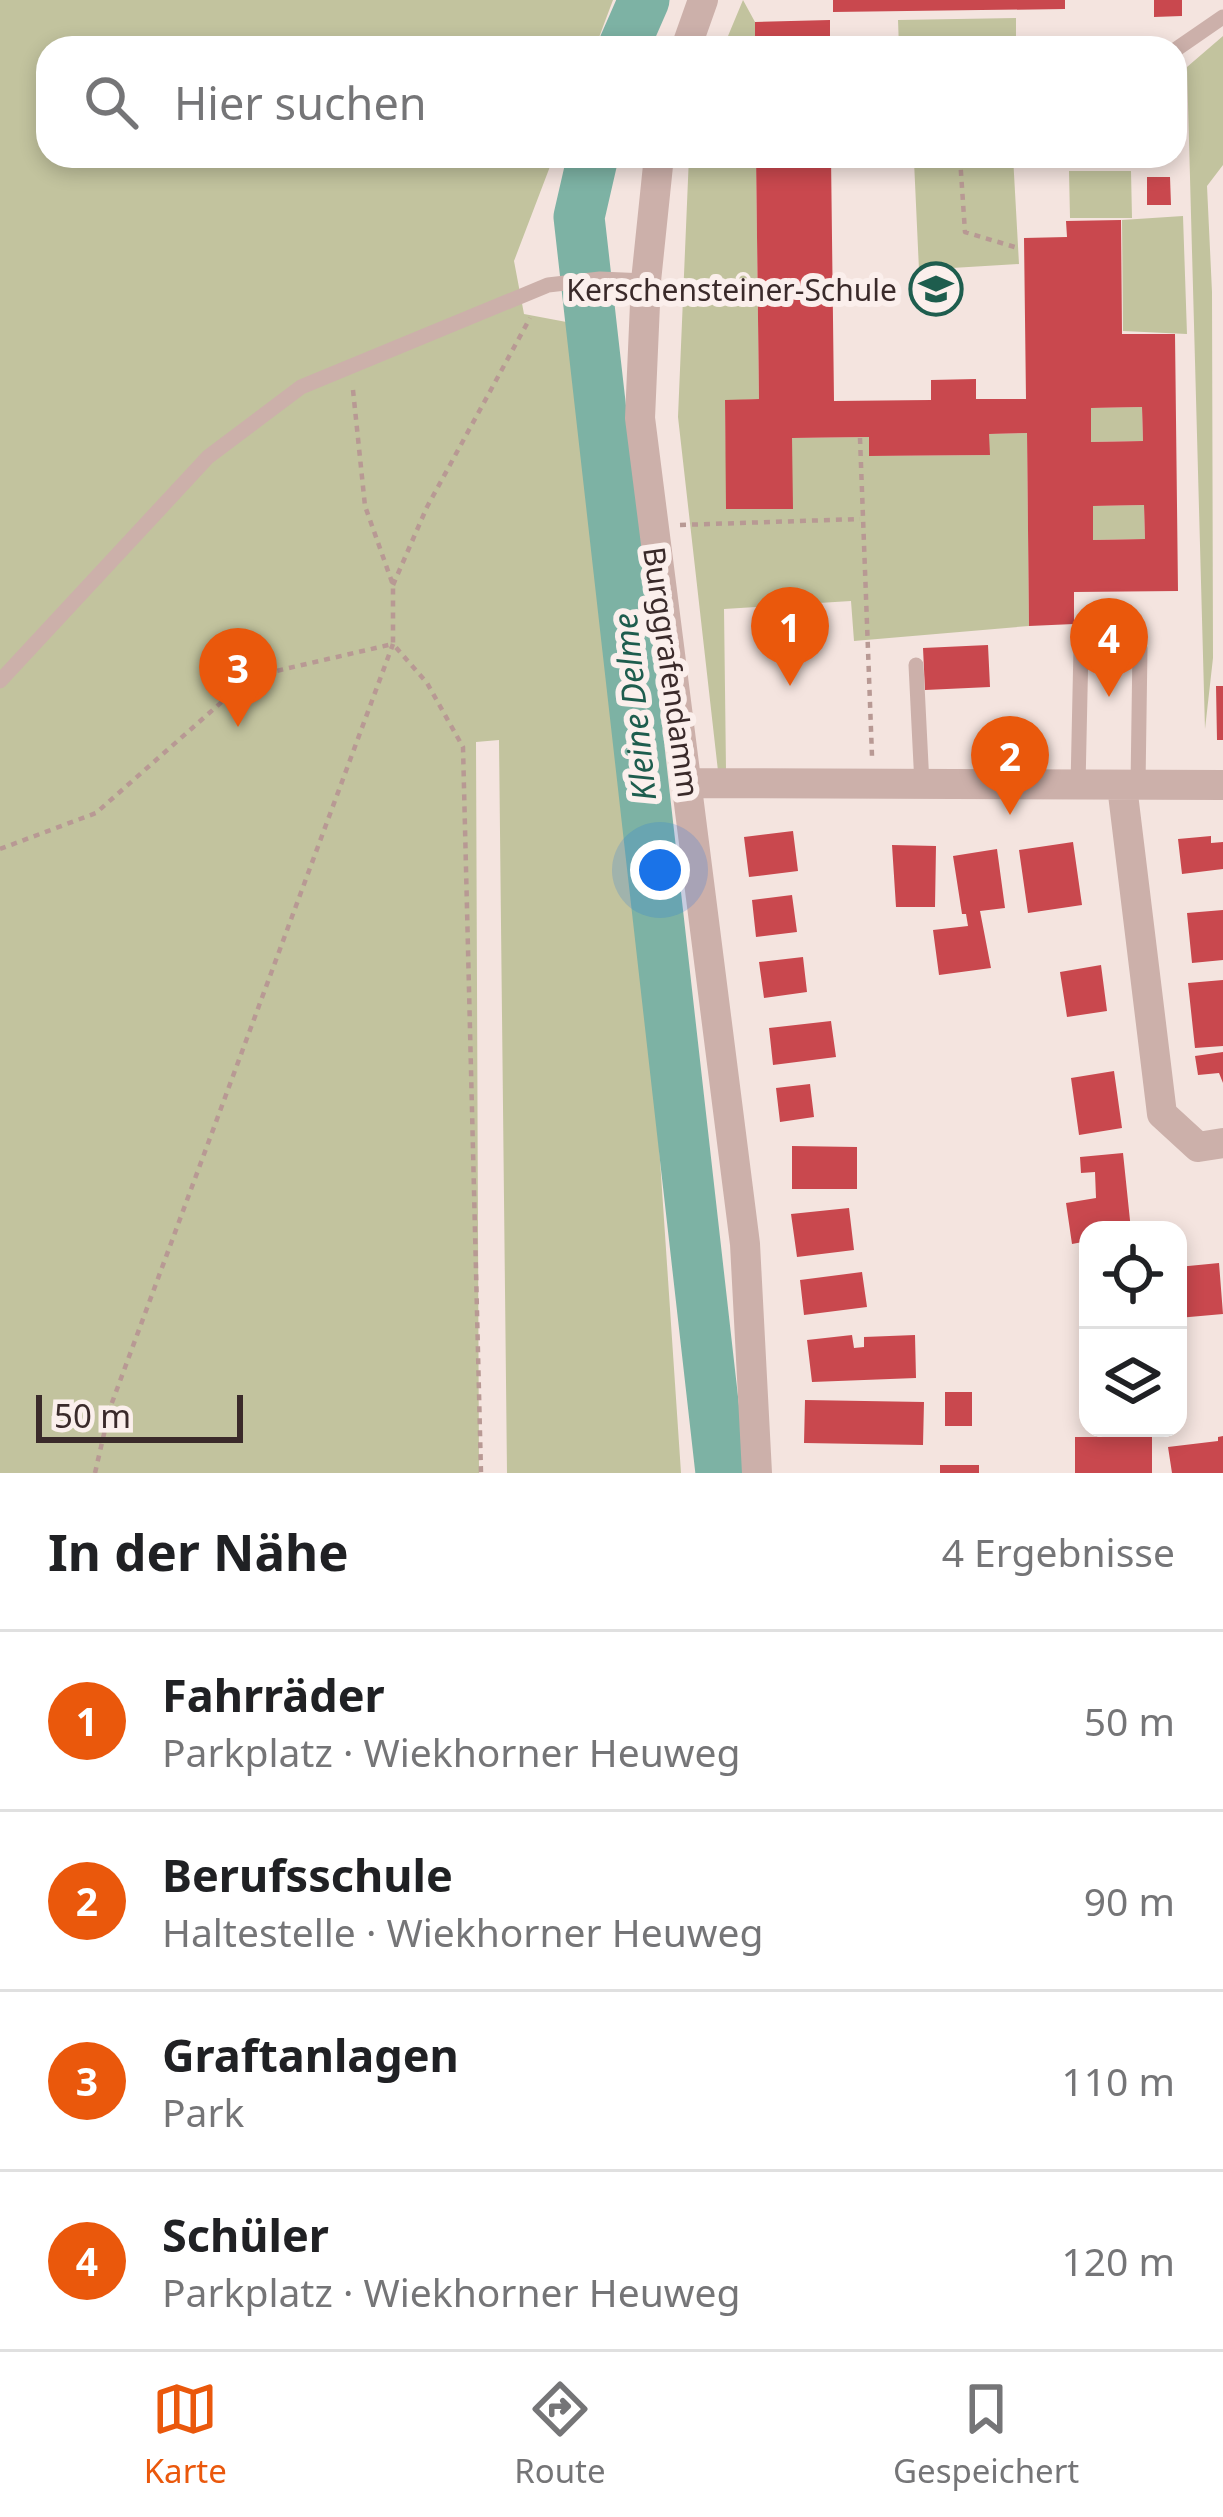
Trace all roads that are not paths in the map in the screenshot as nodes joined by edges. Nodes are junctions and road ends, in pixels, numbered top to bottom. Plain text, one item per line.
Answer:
1 (703, 0) edge
2 (1223, 17) edge
3 (690, 36) edge
4 (1187, 42) edge
5 (658, 168) edge
6 (646, 281) junction
7 (916, 665) dead end
8 (0, 681) edge
9 (687, 783) junction
10 (1223, 784) edge
11 (922, 785) junction
12 (1078, 786) junction
13 (1130, 786) junction
14 (1223, 1143) edge
15 (757, 1473) edge

1 - 3 street
2 - 4 lane
5 - 6 street, Burggrafendamm
6 - 8 lane
6 - 9 street, Burggrafendamm
7 - 11 lane
9 - 11 street
9 - 15 street, Burggrafendamm
10 - 13 street
11 - 12 street
12 - 13 street
12 - 13 lane
13 - 14 street

